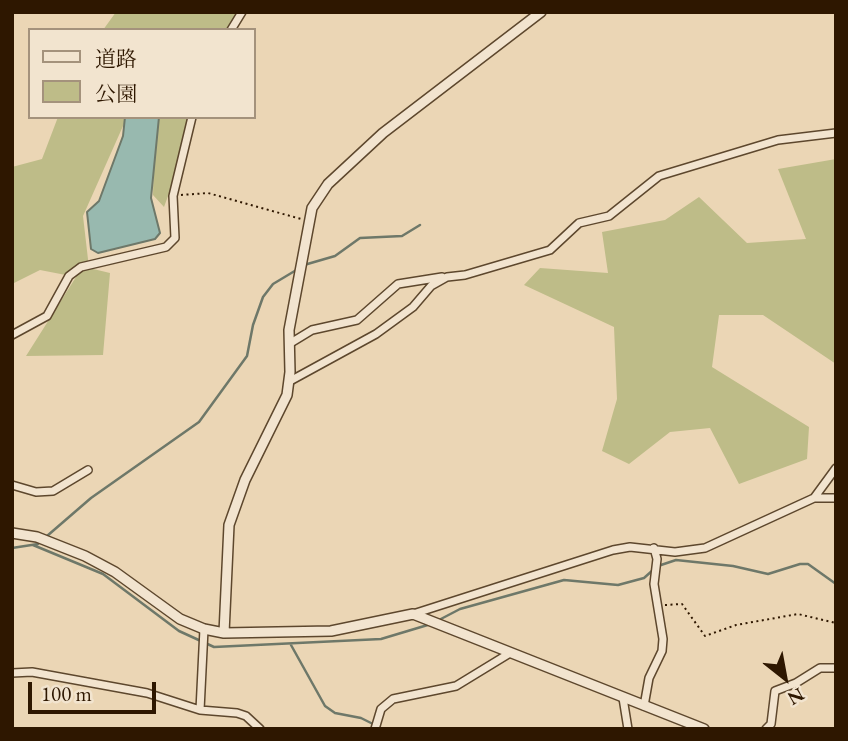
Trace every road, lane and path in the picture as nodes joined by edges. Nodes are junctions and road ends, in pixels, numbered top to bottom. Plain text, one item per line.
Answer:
1 (242, 12) edge
2 (541, 12) edge
3 (546, 12) edge
4 (531, 22) junction
5 (232, 28) edge
6 (192, 119) edge
7 (836, 133) edge
8 (173, 196) junction
9 (307, 222) junction
10 (447, 277) junction
11 (12, 335) edge
12 (289, 344) junction
13 (290, 381) junction
14 (836, 468) edge
15 (88, 470) dead end
16 (12, 485) edge
17 (814, 498) junction
18 (836, 498) edge
19 (13, 533) edge
20 (654, 548) junction
21 (656, 607) junction
22 (413, 614) junction
23 (836, 623) edge
24 (204, 633) junction
25 (224, 633) junction
26 (510, 653) junction
27 (836, 668) edge
28 (12, 673) edge
29 (623, 698) junction
30 (644, 706) junction
31 (201, 709) junction
32 (260, 729) edge
33 (375, 729) edge
34 (628, 729) edge
35 (704, 729) edge
36 (766, 729) edge

1 - 5 street
2 - 4 street
3 - 4 street
4 - 9 street
6 - 8 street
7 - 10 street
8 - 9 path
8 - 11 street
9 - 12 street
10 - 12 street
10 - 13 street
12 - 13 street
13 - 25 street
14 - 17 street
15 - 16 street
17 - 18 street
17 - 20 street
19 - 24 street
20 - 21 street
20 - 22 street
21 - 23 path
21 - 30 street
22 - 25 street
22 - 26 street
24 - 25 street
24 - 31 street
26 - 29 street
26 - 33 street
27 - 36 street
28 - 31 street
29 - 30 street
29 - 34 street
30 - 35 street
31 - 32 street

